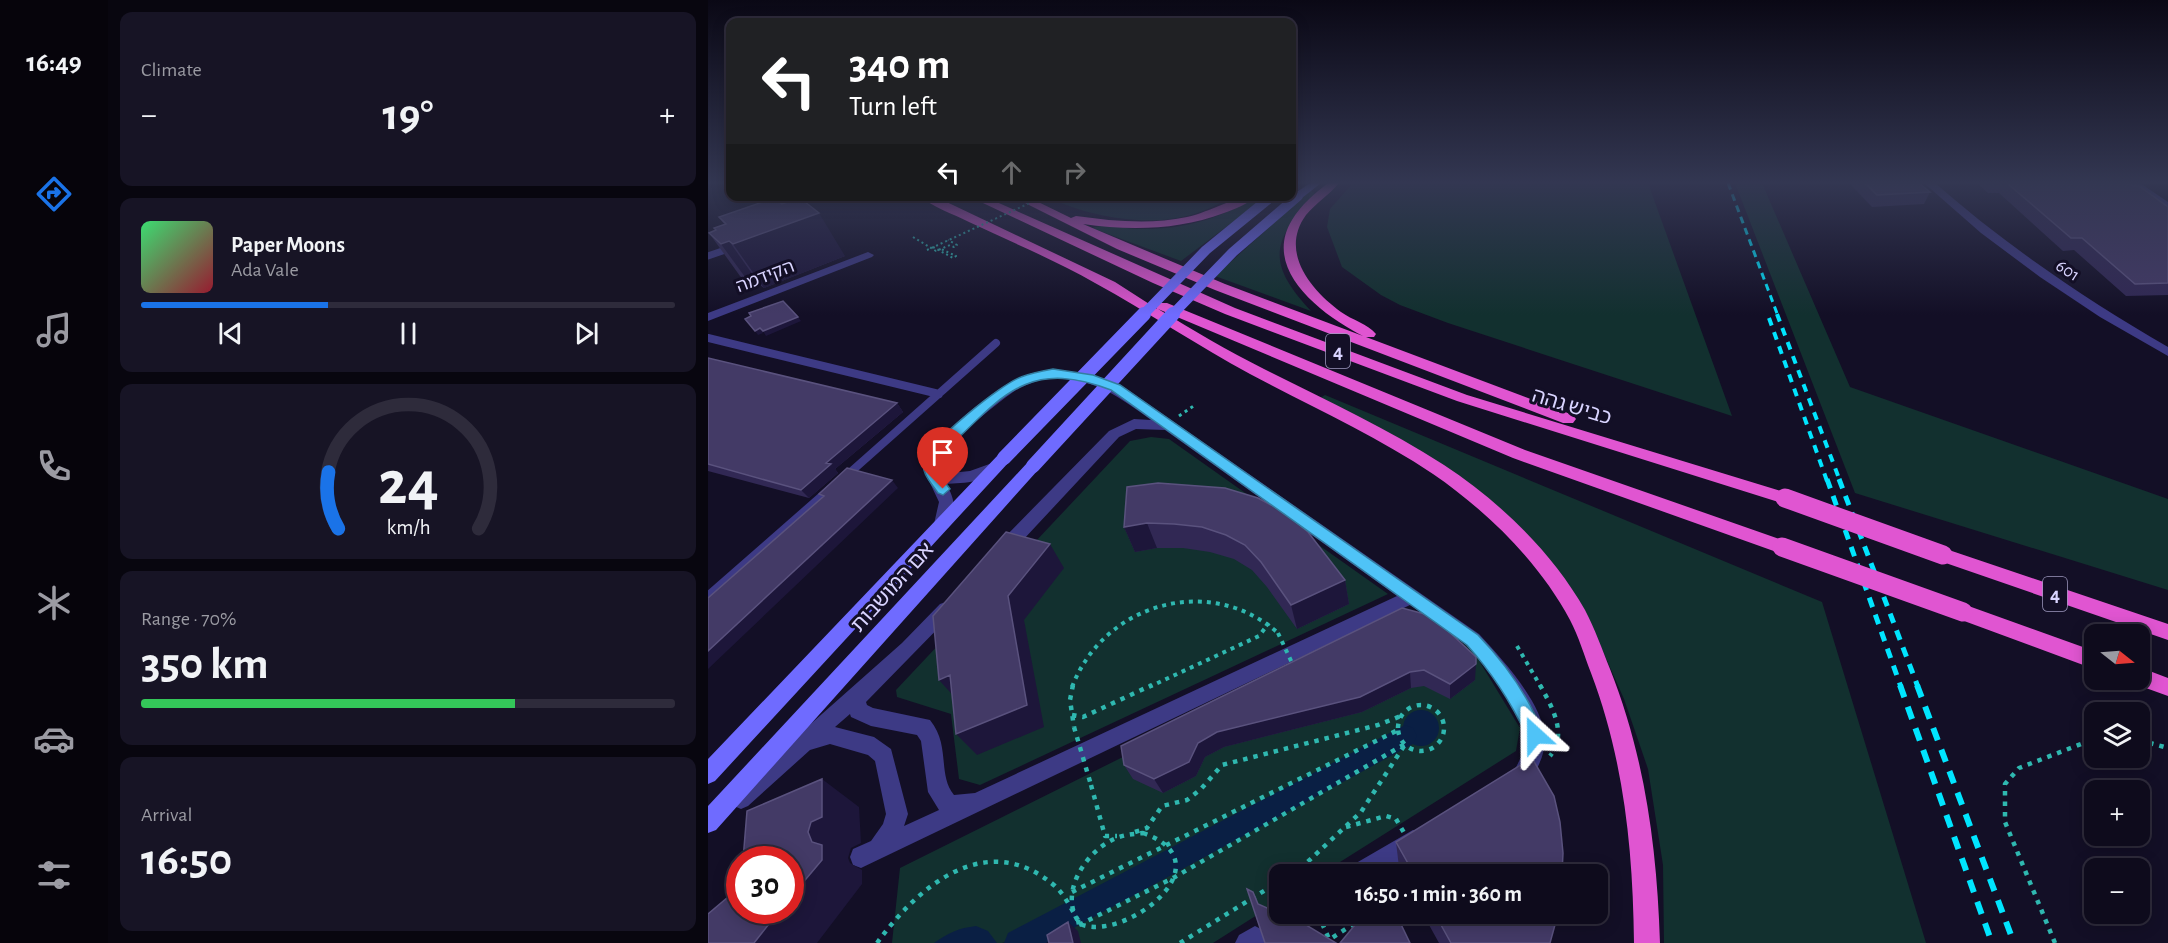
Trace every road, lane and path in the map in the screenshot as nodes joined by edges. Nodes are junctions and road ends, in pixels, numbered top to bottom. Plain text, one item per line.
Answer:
1 (977, 227) edge
2 (989, 227) edge
3 (1042, 227) edge
4 (1081, 227) edge
5 (1234, 227) edge
6 (1262, 227) edge
7 (1294, 227) edge
8 (1980, 227) edge
9 (1993, 227) edge
10 (913, 237) dead end
11 (948, 240) junction
12 (938, 245) junction
13 (739, 246) edge
14 (933, 247) junction
15 (942, 248) junction
16 (927, 250) dead end
17 (868, 255) dead end
18 (708, 256) edge
19 (1101, 281) junction
20 (708, 317) edge
21 (708, 338) edge
22 (2168, 342) edge
23 (996, 343) dead end
24 (2168, 352) edge
25 (1476, 385) junction
26 (939, 394) junction
27 (1139, 404) junction
28 (1170, 426) junction
29 (1108, 438) junction
30 (999, 463) junction
31 (1714, 475) junction
32 (937, 480) junction
33 (942, 524) junction
34 (988, 565) edge
35 (1413, 596) junction
36 (708, 597) edge
37 (956, 599) edge
38 (1269, 623) junction
39 (2168, 632) edge
40 (2084, 656) edge
41 (1294, 669) edge
42 (2150, 680) edge
43 (2168, 687) edge
44 (863, 688) junction
45 (1072, 715) junction
46 (1401, 716) junction
47 (1398, 732) junction
48 (1404, 743) junction
49 (2084, 743) edge
50 (2150, 743) edge
51 (2168, 748) edge
52 (791, 754) junction
53 (708, 774) edge
54 (1504, 785) edge
55 (976, 803) junction
56 (708, 822) edge
57 (1344, 828) junction
58 (708, 829) edge
59 (1427, 833) edge
60 (1120, 836) junction
61 (1408, 840) edge
62 (1166, 847) junction
63 (1309, 864) edge
64 (1376, 864) edge
65 (1175, 877) junction
66 (1269, 888) edge
67 (1072, 892) junction
68 (1170, 896) dead end
69 (1070, 904) junction
70 (1323, 924) edge
71 (1353, 924) edge
72 (1080, 925) junction
73 (1085, 930) dead end
74 (1329, 939) junction
75 (877, 943) edge
76 (1180, 943) edge
77 (1324, 943) edge
78 (1647, 943) edge
79 (2055, 943) edge

1 - 11 path, bridge
2 - 19 highway, 4
3 - 31 highway, כביש גהה / 4
4 - 25 highway
5 - 30 main road, אם המושבות, bridge
6 - 56 main road, אם המושבות, bridge
7 - 25 highway
8 - 24 street, 601
9 - 22 street, 601
10 - 15 path
11 - 12 path, bridge
11 - 15 path
12 - 14 path, bridge
12 - 15 path
13 - 18 lane
14 - 15 path, bridge
14 - 16 path, bridge
17 - 20 street, הקידמה
19 - 40 highway, 4, bridge
19 - 78 highway
21 - 26 lane
23 - 26 lane
25 - 31 highway
26 - 36 lane
27 - 28 street
27 - 29 street
27 - 32 street
28 - 29 street
28 - 35 street
29 - 34 street
30 - 32 street
30 - 33 main road, אם המושבות
31 - 39 highway, כביש גהה / 4, bridge
32 - 33 street
33 - 53 main road, אם המושבות
35 - 54 street
35 - 55 street
37 - 44 street
38 - 41 path, bridge
38 - 45 path
38 - 45 path
42 - 43 highway
44 - 52 street
44 - 55 street
45 - 60 path, bridge
46 - 47 path
46 - 48 path
46 - 60 path
47 - 48 path
47 - 62 path
48 - 57 path
48 - 65 path
49 - 79 path
50 - 51 path
52 - 55 street
52 - 58 street
57 - 61 path, bridge
57 - 63 path
59 - 64 street
60 - 62 path
60 - 67 path
62 - 65 path
62 - 67 path
65 - 68 path
65 - 72 path
66 - 76 path
67 - 69 path
69 - 72 path
69 - 75 path
70 - 74 path
71 - 74 path
72 - 73 path
74 - 77 path

